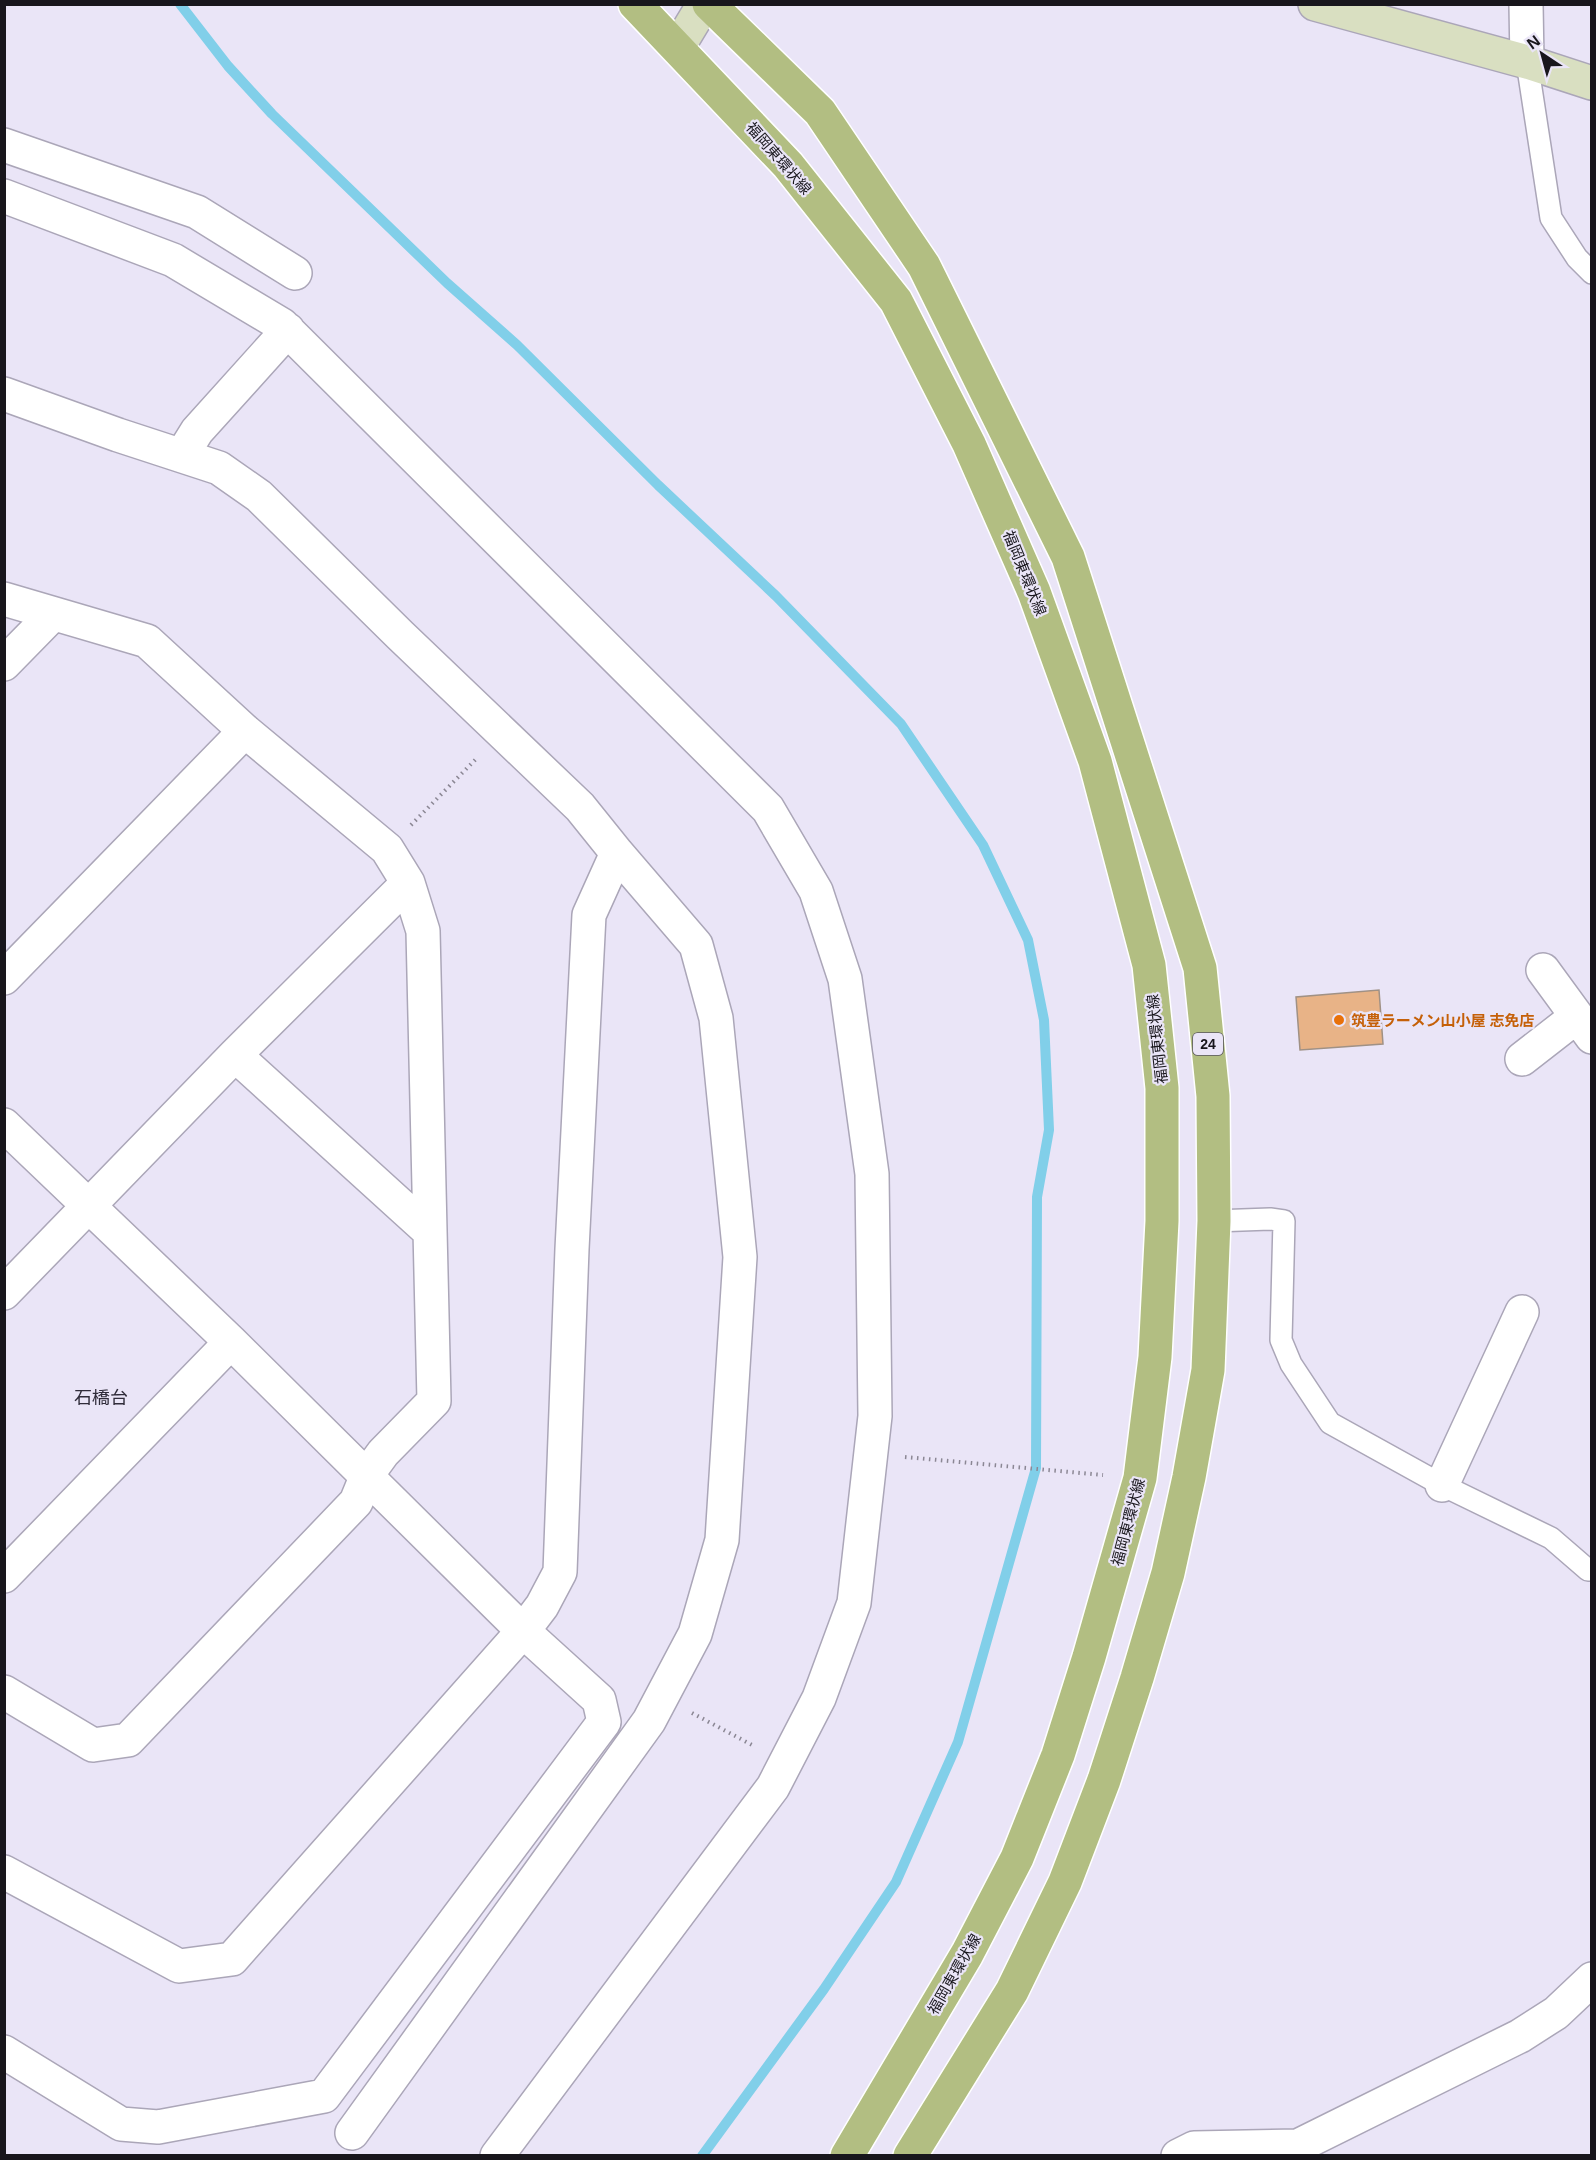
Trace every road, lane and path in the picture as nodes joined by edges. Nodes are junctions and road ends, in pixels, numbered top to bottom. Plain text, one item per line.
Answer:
1 (635, 4) edge
2 (704, 4) edge
3 (709, 4) edge
4 (1315, 4) edge
5 (1526, 4) edge
6 (678, 47) junction
7 (1527, 62) junction
8 (1592, 83) edge
9 (4, 145) edge
10 (4, 196) edge
11 (295, 273) dead end
12 (1592, 273) edge
13 (288, 330) junction
14 (4, 394) edge
15 (182, 455) junction
16 (4, 599) edge
17 (53, 614) junction
18 (4, 664) edge
19 (245, 731) junction
20 (503, 732) junction
21 (387, 849) junction
22 (617, 853) junction
23 (408, 883) junction
24 (1543, 970) dead end
25 (4, 978) edge
26 (1584, 1027) edge
27 (235, 1054) junction
28 (1522, 1059) dead end
29 (4, 1125) edge
30 (89, 1206) junction
31 (1214, 1221) junction
32 (430, 1232) junction
33 (4, 1293) edge
34 (1522, 1312) dead end
35 (231, 1342) junction
36 (871, 1454) junction
37 (367, 1475) junction
38 (1140, 1478) junction
39 (1442, 1485) junction
40 (1592, 1570) edge
41 (4, 1576) edge
42 (523, 1631) junction
43 (4, 1692) edge
44 (662, 1696) junction
45 (785, 1763) junction
46 (4, 1872) edge
47 (1592, 1979) edge
48 (4, 2052) edge
49 (324, 2096) junction
50 (357, 2144) edge
51 (497, 2156) edge
52 (847, 2156) edge
53 (910, 2156) edge
54 (1178, 2156) edge

1 - 6 main road, 福岡東環状線
2 - 6 street
3 - 31 main road, 24
4 - 7 street
5 - 7 street
6 - 38 main road, 福岡東環状線
7 - 8 street
7 - 12 lane
9 - 11 street
10 - 13 street
13 - 15 street
13 - 36 street
14 - 15 street
15 - 20 street
16 - 17 street
17 - 18 street
17 - 19 street
19 - 21 street
19 - 25 street
20 - 21 path
20 - 22 street
21 - 23 street
22 - 42 street
22 - 44 street
23 - 27 street
23 - 32 street
24 - 26 street
26 - 28 street
27 - 30 street
27 - 32 street
29 - 30 street
30 - 33 street
30 - 35 street
31 - 39 lane
31 - 53 main road, 24
32 - 37 street
34 - 39 street
35 - 37 street
35 - 41 street
36 - 38 path
36 - 45 street
37 - 42 street
37 - 43 street
38 - 52 main road, 福岡東環状線
39 - 40 lane
42 - 46 street
42 - 49 street
44 - 45 path
44 - 50 street
45 - 51 street
47 - 54 street
48 - 49 street
49 - 50 street

